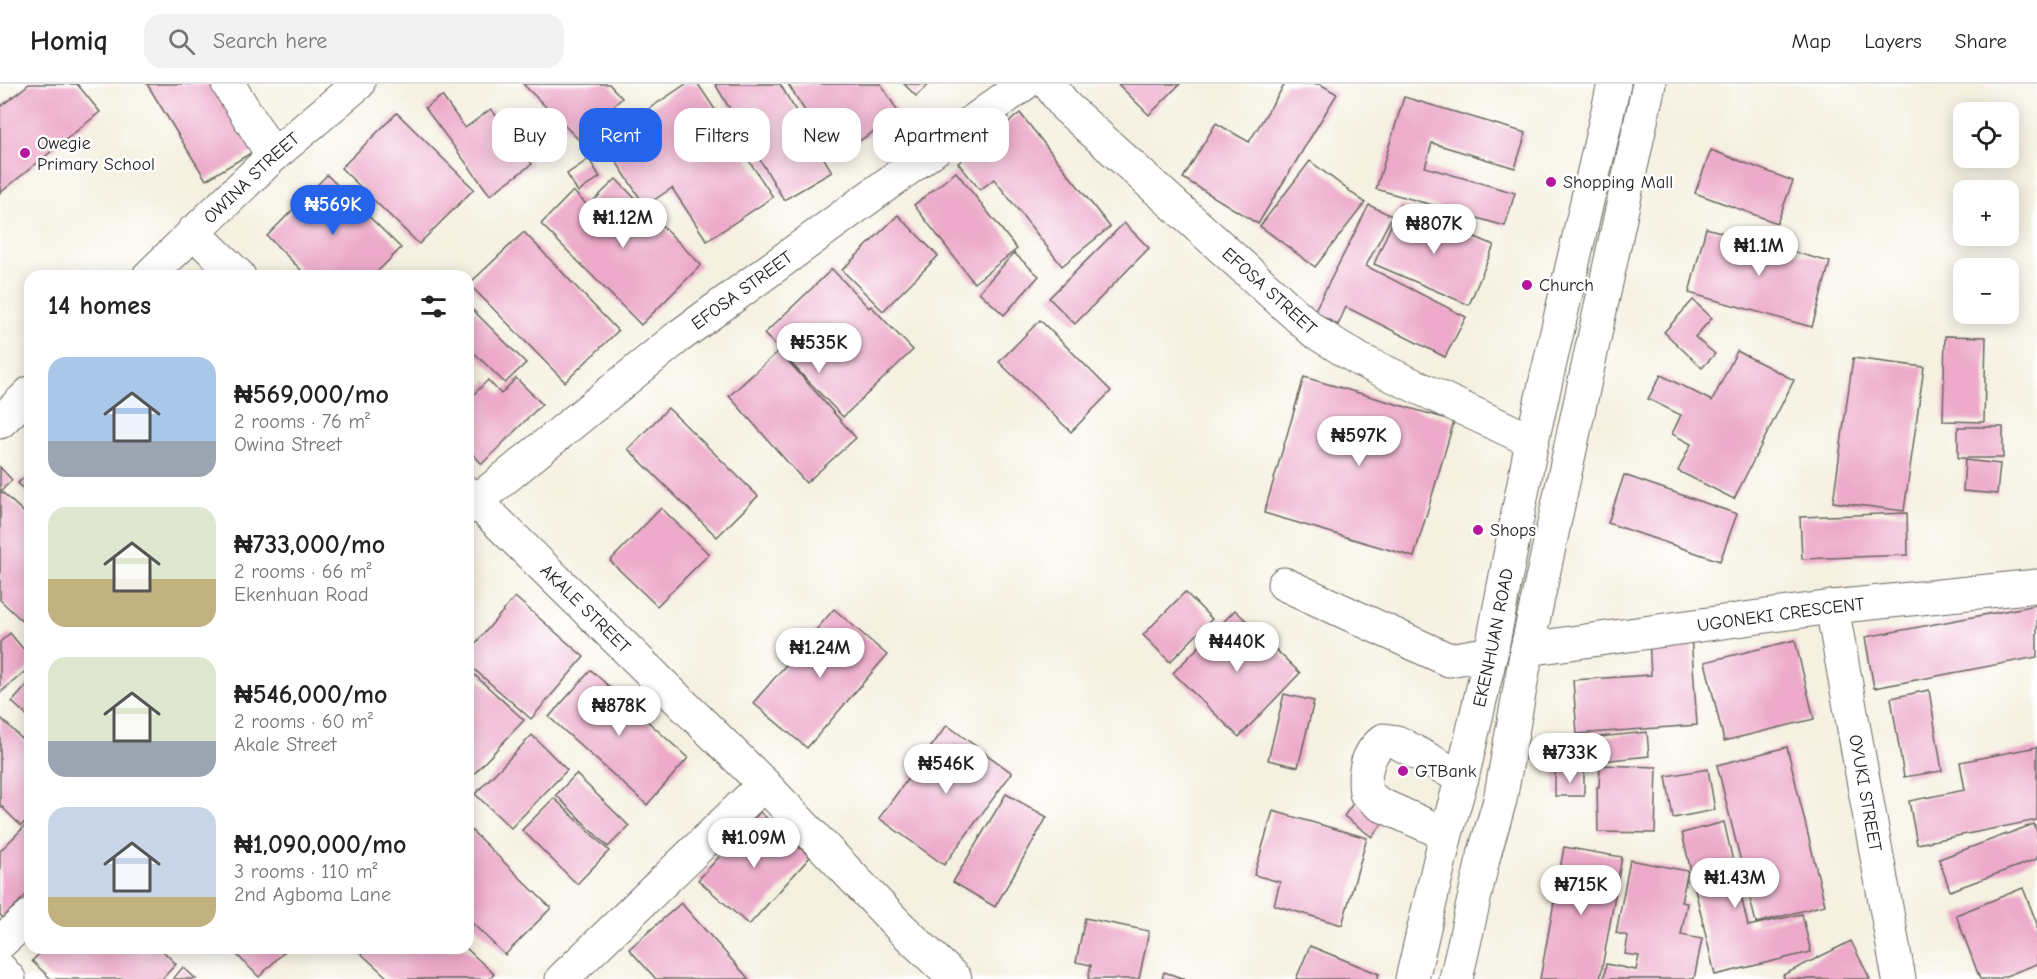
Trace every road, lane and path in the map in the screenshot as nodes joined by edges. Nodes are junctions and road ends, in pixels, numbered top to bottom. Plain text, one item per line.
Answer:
1 (228, 84) edge
2 (358, 84) edge
3 (1024, 84) edge
4 (1049, 84) edge
5 (1614, 84) edge
6 (1649, 84) edge
7 (273, 156) junction
8 (193, 232) junction
9 (154, 270) edge
10 (233, 270) edge
11 (24, 399) edge
12 (0, 422) edge
13 (1532, 441) junction
14 (474, 497) edge
15 (474, 504) edge
16 (1284, 584) dead end
17 (2037, 586) edge
18 (1832, 607) junction
19 (1527, 649) junction
20 (1491, 653) junction
21 (1462, 778) junction
22 (764, 784) junction
23 (1446, 834) junction
24 (24, 921) edge
25 (0, 943) edge
26 (0, 969) edge
27 (9, 979) edge
28 (562, 979) edge
29 (955, 979) edge
30 (1412, 979) edge
31 (1456, 979) edge
32 (1899, 979) edge

1 - 7 street
2 - 7 street, OWINA STREET
3 - 14 street, EFOSA STREET
4 - 13 street, EFOSA STREET
5 - 13 street, EKENHUAN ROAD
6 - 19 street, EKENHUAN ROAD
7 - 8 street, OWINA STREET
8 - 9 street, OWINA STREET
8 - 10 street
11 - 12 street
13 - 20 street, EKENHUAN ROAD
15 - 22 street, AKALE STREET
16 - 20 street
17 - 18 street, UGONEKI CRESCENT
18 - 19 street, UGONEKI CRESCENT
18 - 32 street, OYUKI STREET
19 - 31 street, EKENHUAN ROAD
20 - 21 street, EKENHUAN ROAD
21 - 23 street, EKENHUAN ROAD
21 - 23 street
22 - 28 street
22 - 29 street, AKALE STREET
23 - 30 street, EKENHUAN ROAD
24 - 25 street
26 - 27 street

